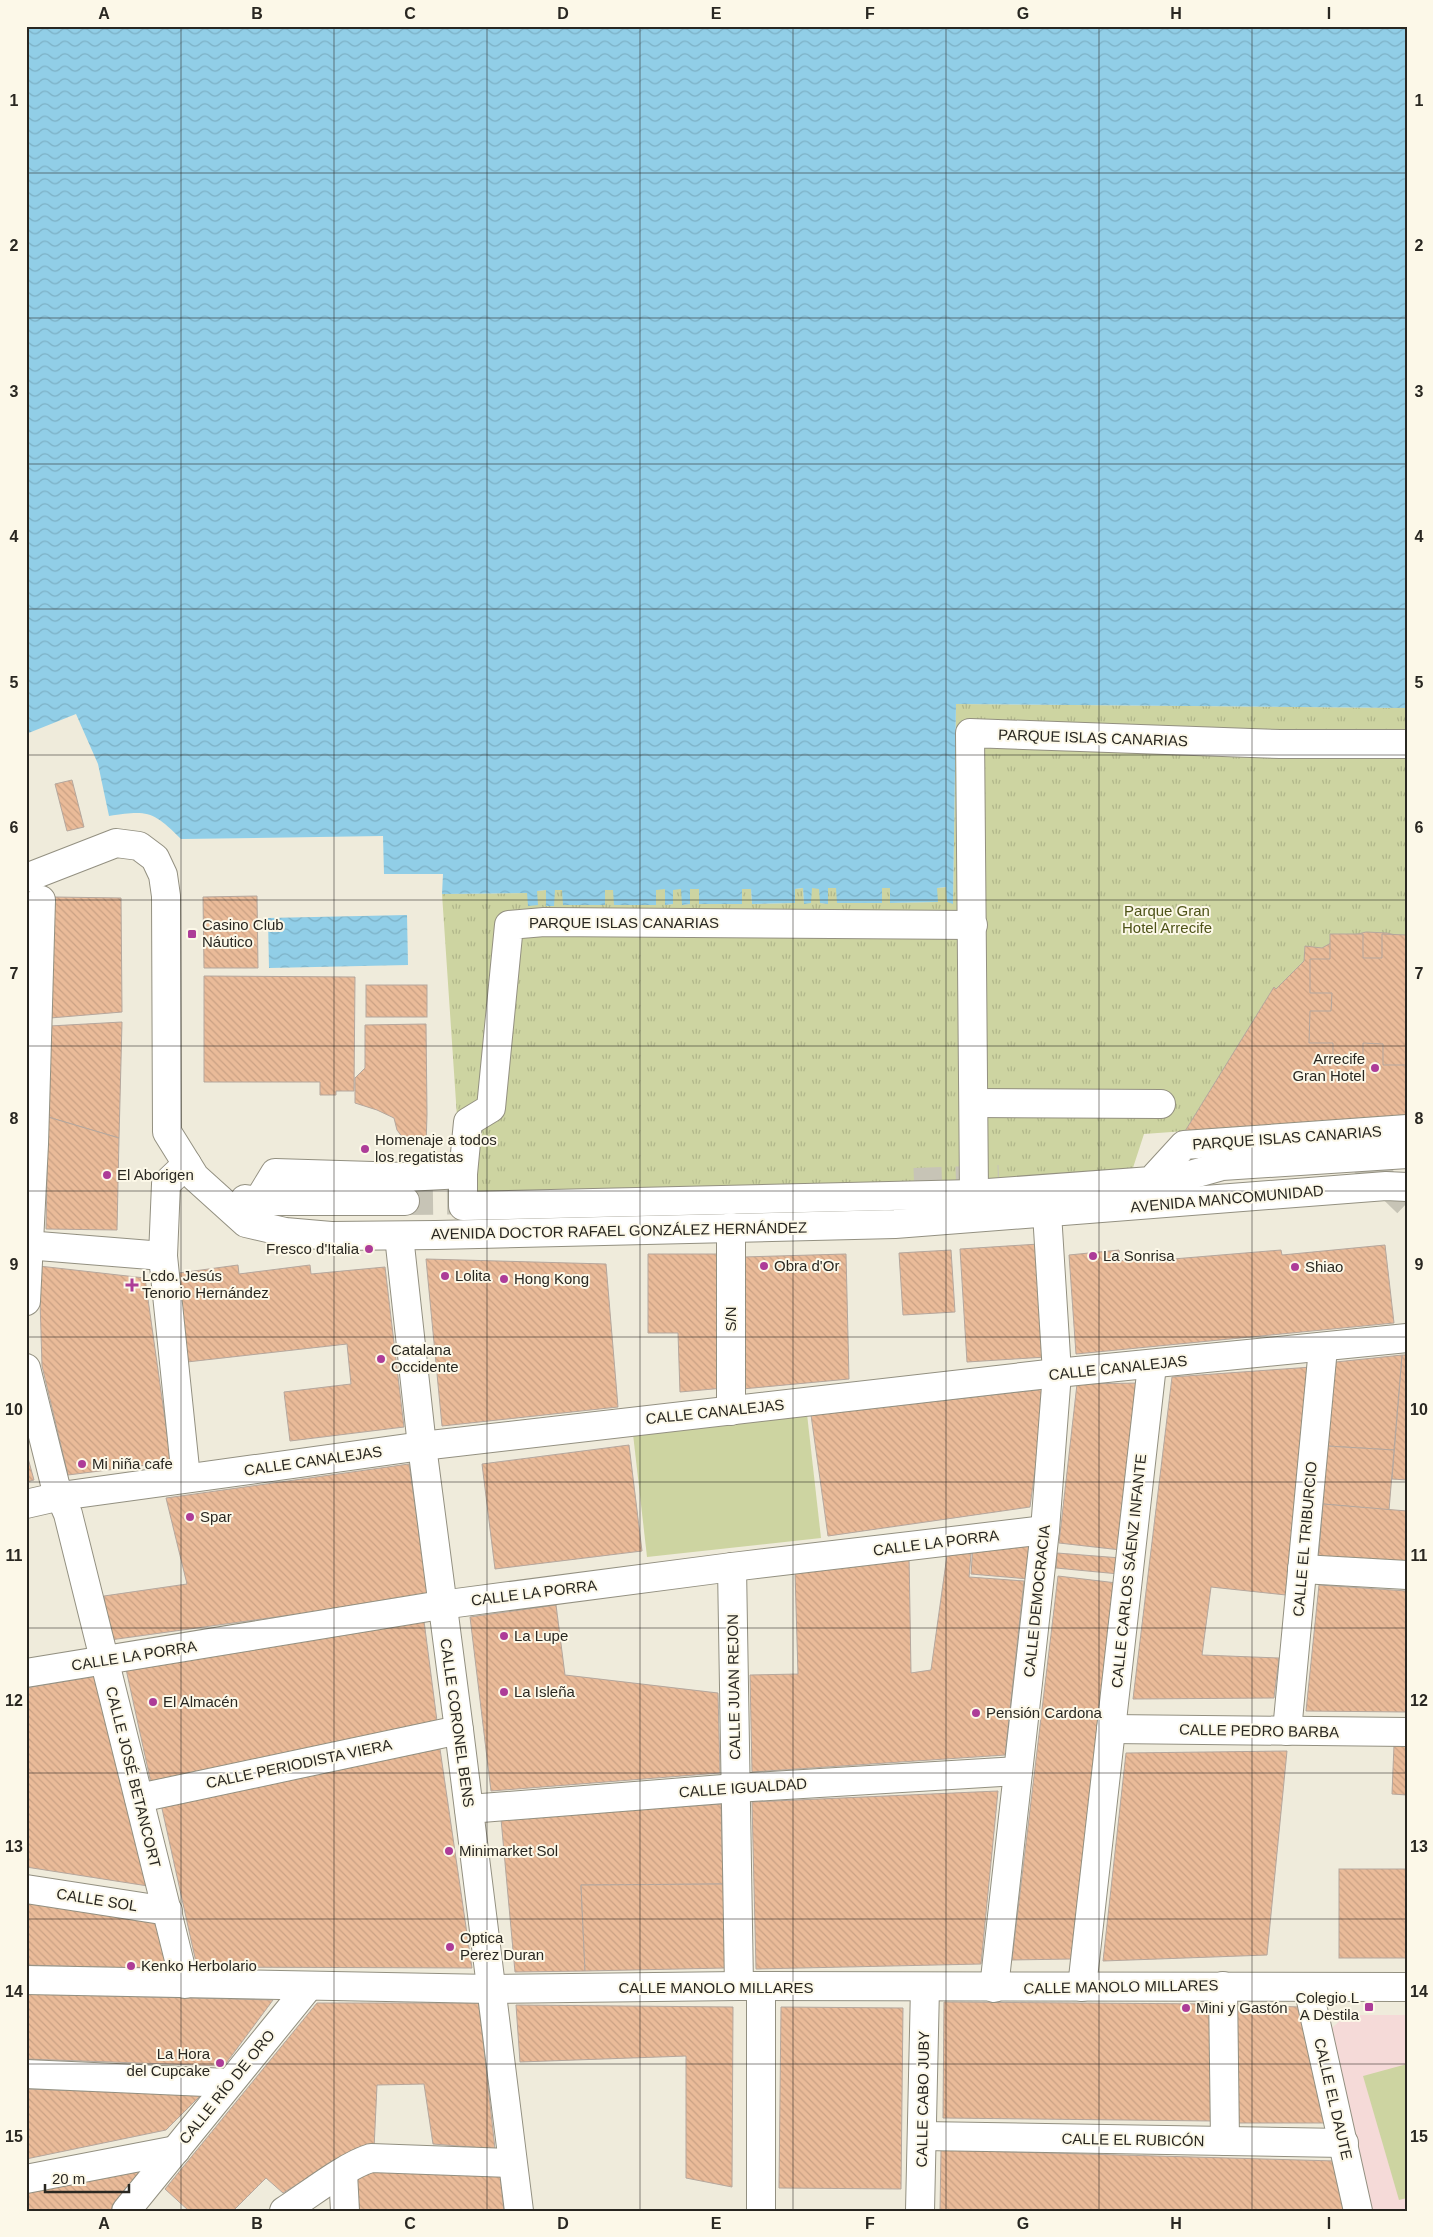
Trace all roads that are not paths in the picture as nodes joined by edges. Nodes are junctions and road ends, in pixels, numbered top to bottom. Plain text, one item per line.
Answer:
1 (1407, 744) edge
2 (34, 889) edge
3 (973, 924) junction
4 (32, 1010) edge
5 (974, 1104) junction
6 (1160, 1104) dead end
7 (1407, 1129) edge
8 (30, 1144) edge
9 (1407, 1154) edge
10 (186, 1164) junction
11 (463, 1174) junction
12 (1407, 1187) edge
13 (211, 1190) junction
14 (974, 1194) junction
15 (258, 1201) junction
16 (406, 1201) tunnel mouth
17 (1143, 1205) junction
18 (1047, 1213) junction
19 (731, 1227) junction
20 (399, 1236) junction
21 (27, 1245) edge
22 (163, 1256) junction
23 (26, 1301) edge
24 (1407, 1338) edge
25 (1323, 1348) junction
26 (1152, 1365) junction
27 (26, 1368) edge
28 (1058, 1374) junction
29 (731, 1411) junction
30 (422, 1446) junction
31 (186, 1478) junction
32 (61, 1496) junction
33 (26, 1504) edge
34 (1045, 1530) junction
35 (732, 1568) junction
36 (1302, 1569) junction
37 (1407, 1575) edge
38 (441, 1606) junction
39 (104, 1661) junction
40 (26, 1673) edge
41 (1111, 1729) junction
42 (459, 1730) junction
43 (1287, 1731) junction
44 (1407, 1732) edge
45 (1018, 1771) junction
46 (736, 1788) junction
47 (139, 1798) junction
48 (469, 1808) junction
49 (26, 1889) edge
50 (168, 1911) junction
51 (26, 1980) edge
52 (184, 1984) junction
53 (309, 1986) junction
54 (925, 1986) junction
55 (1223, 1986) junction
56 (750, 1987) junction
57 (1082, 1987) junction
58 (1308, 1987) junction
59 (1407, 1987) edge
60 (994, 1988) junction
61 (492, 1989) junction
62 (26, 2074) edge
63 (228, 2084) junction
64 (922, 2136) junction
65 (1225, 2141) junction
66 (1344, 2143) junction
67 (176, 2150) junction
68 (511, 2163) junction
69 (343, 2173) junction
70 (26, 2179) edge
71 (126, 2211) edge
72 (284, 2211) edge
73 (344, 2211) edge
74 (519, 2211) edge
75 (761, 2211) edge
76 (920, 2211) edge
77 (1358, 2211) edge

1 - 3 street, PARQUE ISLAS CANARIAS
2 - 4 street
2 - 10 street, AVENIDA DOCTOR RAFAEL GONZÁLEZ HERNÁNDEZ
3 - 5 street, PARQUE ISLAS CANARIAS
3 - 11 street, PARQUE ISLAS CANARIAS
4 - 8 street
5 - 6 street
5 - 14 street, PARQUE ISLAS CANARIAS
7 - 14 street, PARQUE ISLAS CANARIAS
8 - 21 street
9 - 17 street
10 - 13 street, AVENIDA DOCTOR RAFAEL GONZÁLEZ HERNÁNDEZ
10 - 22 street
11 - 14 street, PARQUE ISLAS CANARIAS
11 - 15 street
12 - 17 street, AVENIDA MANCOMUNIDAD
13 - 15 street
13 - 20 street, AVENIDA DOCTOR RAFAEL GONZÁLEZ HERNÁNDEZ
15 - 16 street
17 - 18 street, AVENIDA MANCOMUNIDAD
18 - 19 street, AVENIDA DOCTOR RAFAEL GONZÁLEZ HERNÁNDEZ
18 - 28 street, CALLE DEMOCRACIA
19 - 20 street, AVENIDA DOCTOR RAFAEL GONZÁLEZ HERNÁNDEZ
19 - 29 street, S/N
20 - 30 street, CALLE CORONEL BENS
21 - 22 street
21 - 23 street
22 - 31 street
24 - 25 street, CALLE CANALEJAS
25 - 26 street, CALLE CANALEJAS
25 - 36 street, CALLE EL TRIBURCIO
26 - 28 street, CALLE CANALEJAS
26 - 41 street, CALLE CARLOS SÁENZ INFANTE
27 - 32 street, CALLE JOSÉ BETANCORT
28 - 29 street, CALLE CANALEJAS
28 - 34 street, CALLE DEMOCRACIA
29 - 30 street, CALLE CANALEJAS
30 - 31 street, CALLE CANALEJAS
30 - 38 street, CALLE CORONEL BENS
31 - 32 street, CALLE CANALEJAS
32 - 33 street, CALLE CANALEJAS
32 - 39 street, CALLE JOSÉ BETANCORT
34 - 35 street, CALLE LA PORRA
34 - 45 street, CALLE DEMOCRACIA
35 - 38 street, CALLE LA PORRA
35 - 46 street, CALLE JUAN REJON
36 - 37 street
36 - 43 street, CALLE EL TRIBURCIO
38 - 39 street, CALLE LA PORRA
38 - 42 street, CALLE CORONEL BENS
39 - 40 street, CALLE LA PORRA
39 - 47 street, CALLE JOSÉ BETANCORT
41 - 43 street, CALLE PEDRO BARBA
41 - 57 street, CALLE CARLOS SÁENZ INFANTE
42 - 47 street, CALLE PERIODISTA VIERA
42 - 48 street, CALLE CORONEL BENS
43 - 44 street, CALLE PEDRO BARBA
45 - 46 street, CALLE IGUALDAD
45 - 60 street, CALLE DEMOCRACIA
46 - 48 street, CALLE IGUALDAD
46 - 56 street, CALLE JUAN REJON
47 - 50 street, CALLE JOSÉ BETANCORT
48 - 61 street, CALLE CORONEL BENS
49 - 50 street, CALLE SOL
50 - 52 street, CALLE JOSÉ BETANCORT
51 - 52 street, CALLE MANOLO MILLARES
52 - 53 street, CALLE MANOLO MILLARES
53 - 61 street, CALLE MANOLO MILLARES
53 - 63 street, CALLE RÍO DE ORO
54 - 56 street, CALLE MANOLO MILLARES
54 - 60 street, CALLE MANOLO MILLARES
54 - 64 street, CALLE CABO JUBY
55 - 57 street, CALLE MANOLO MILLARES
55 - 58 street, CALLE MANOLO MILLARES
55 - 65 street
56 - 61 street, CALLE MANOLO MILLARES
56 - 75 street, CALLE JUAN REJON
57 - 60 street, CALLE MANOLO MILLARES
58 - 59 street, CALLE MANOLO MILLARES
58 - 66 street, CALLE EL DAUTE
61 - 68 street, CALLE CORONEL BENS
62 - 63 street
63 - 67 street, CALLE RÍO DE ORO
64 - 65 street, CALLE EL RUBICÓN
64 - 76 street, CALLE CABO JUBY
65 - 66 street, CALLE EL RUBICÓN
66 - 77 street, CALLE EL DAUTE
67 - 70 street
67 - 71 street, CALLE RÍO DE ORO
68 - 69 street
68 - 74 street, CALLE CORONEL BENS
69 - 72 street
69 - 73 street

